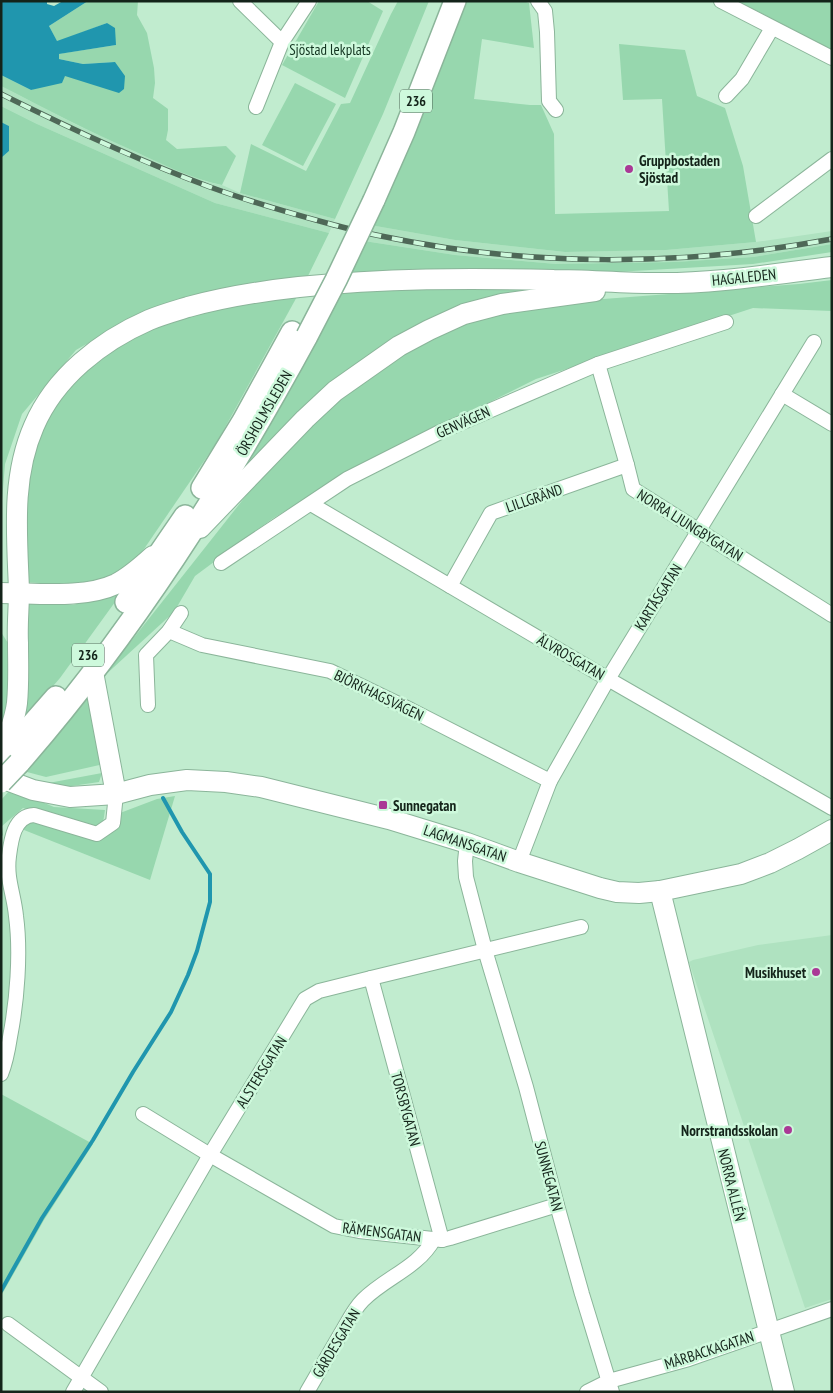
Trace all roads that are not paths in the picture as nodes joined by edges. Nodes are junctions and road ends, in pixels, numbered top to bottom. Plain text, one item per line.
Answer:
1 (240, 1) edge
2 (309, 1) edge
3 (441, 1) edge
4 (455, 1) edge
5 (538, 1) edge
6 (721, 1) edge
7 (772, 28) junction
8 (282, 42) junction
9 (832, 58) edge
10 (726, 96) dead end
11 (256, 107) dead end
12 (556, 110) dead end
13 (832, 159) edge
14 (367, 199) junction
15 (756, 216) dead end
16 (832, 267) edge
17 (656, 283) junction
18 (726, 322) dead end
19 (814, 342) dead end
20 (598, 364) junction
21 (782, 394) junction
22 (832, 424) edge
23 (627, 465) junction
24 (311, 504) junction
25 (699, 530) junction
26 (16, 538) junction
27 (172, 548) junction
28 (1, 563) edge
29 (221, 564) dead end
30 (450, 586) junction
31 (10, 593) edge
32 (181, 613) dead end
33 (832, 615) edge
34 (1, 616) edge
35 (18, 629) junction
36 (169, 631) junction
37 (93, 672) junction
38 (608, 679) junction
39 (148, 704) dead end
40 (7, 757) edge
41 (1, 778) edge
42 (550, 781) junction
43 (1, 782) edge
44 (116, 794) junction
45 (832, 808) edge
46 (832, 830) edge
47 (467, 843) junction
48 (519, 862) junction
49 (660, 891) junction
50 (581, 927) dead end
51 (485, 950) junction
52 (371, 978) junction
53 (1, 1074) edge
54 (143, 1114) dead end
55 (210, 1155) junction
56 (556, 1205) junction
57 (438, 1239) junction
58 (832, 1309) edge
59 (8, 1324) dead end
60 (769, 1330) junction
61 (82, 1377) junction
62 (611, 1386) edge
63 (73, 1392) edge
64 (101, 1392) edge
65 (307, 1392) edge
66 (587, 1392) edge
67 (784, 1392) edge

1 - 8 street
2 - 8 street
3 - 14 main road, ÖRSHOLMSLEDEN / 236
4 - 14 main road, ÖRSHOLMSLEDEN / 236
5 - 12 street
6 - 7 street
7 - 9 street
7 - 10 street
8 - 11 street
13 - 15 street
14 - 27 main road, ÖRSHOLMSLEDEN / 236, bridge
16 - 17 street, HAGALEDEN
17 - 26 street
17 - 27 street
18 - 20 street, GENVÄGEN
19 - 21 street, KARTÅSGATAN
20 - 23 street, NORRA LJUNGBYGATAN
20 - 24 street, GENVÄGEN
21 - 22 street
21 - 25 street, KARTÅSGATAN
23 - 25 street, NORRA LJUNGBYGATAN
23 - 30 street, LILLGRÄND
24 - 29 street, GENVÄGEN
24 - 30 street, ÄLVROSGATAN
25 - 33 street, NORRA LJUNGBYGATAN
25 - 38 street, KARTÅSGATAN
26 - 28 street
26 - 31 street
27 - 31 street
27 - 37 main road, ÖRSHOLMSLEDEN / 236
27 - 40 main road, ÖRSHOLMSLEDEN / 236
30 - 38 street, ÄLVROSGATAN
31 - 35 street
32 - 36 street
34 - 35 street
35 - 40 street
36 - 39 street
36 - 42 street, BJÖRKHAGSVÄGEN
37 - 40 main road, ÖRSHOLMSLEDEN / 236
37 - 44 street
38 - 42 street, KARTÅSGATAN
38 - 45 street, ÄLVROSGATAN
40 - 43 main road, ÖRSHOLMSLEDEN / 236, bridge
41 - 44 street, LAGMANSGATAN
42 - 48 street, KARTÅSGATAN
44 - 47 street, LAGMANSGATAN
44 - 53 street
46 - 49 street, LAGMANSGATAN
47 - 48 street, LAGMANSGATAN
47 - 51 street, SUNNEGATAN
48 - 49 street, LAGMANSGATAN
49 - 60 street, NORRA ALLÉN
50 - 51 street, ALSTERSGATAN
51 - 52 street, ALSTERSGATAN
51 - 56 street, SUNNEGATAN
52 - 55 street, ALSTERSGATAN
52 - 57 street, TORSBYGATAN
54 - 55 street, RÄMENSGATAN
55 - 57 street, RÄMENSGATAN
55 - 61 street, ALSTERSGATAN
56 - 57 street, RÄMENSGATAN
56 - 62 street, SUNNEGATAN
57 - 65 street, GÄRDESGATAN
58 - 60 street, MÅRBACKAGATAN
59 - 61 street
60 - 62 street, MÅRBACKAGATAN
60 - 67 street, NORRA ALLÉN
61 - 63 street, ALSTERSGATAN
61 - 64 street
62 - 66 street, MÅRBACKAGATAN

